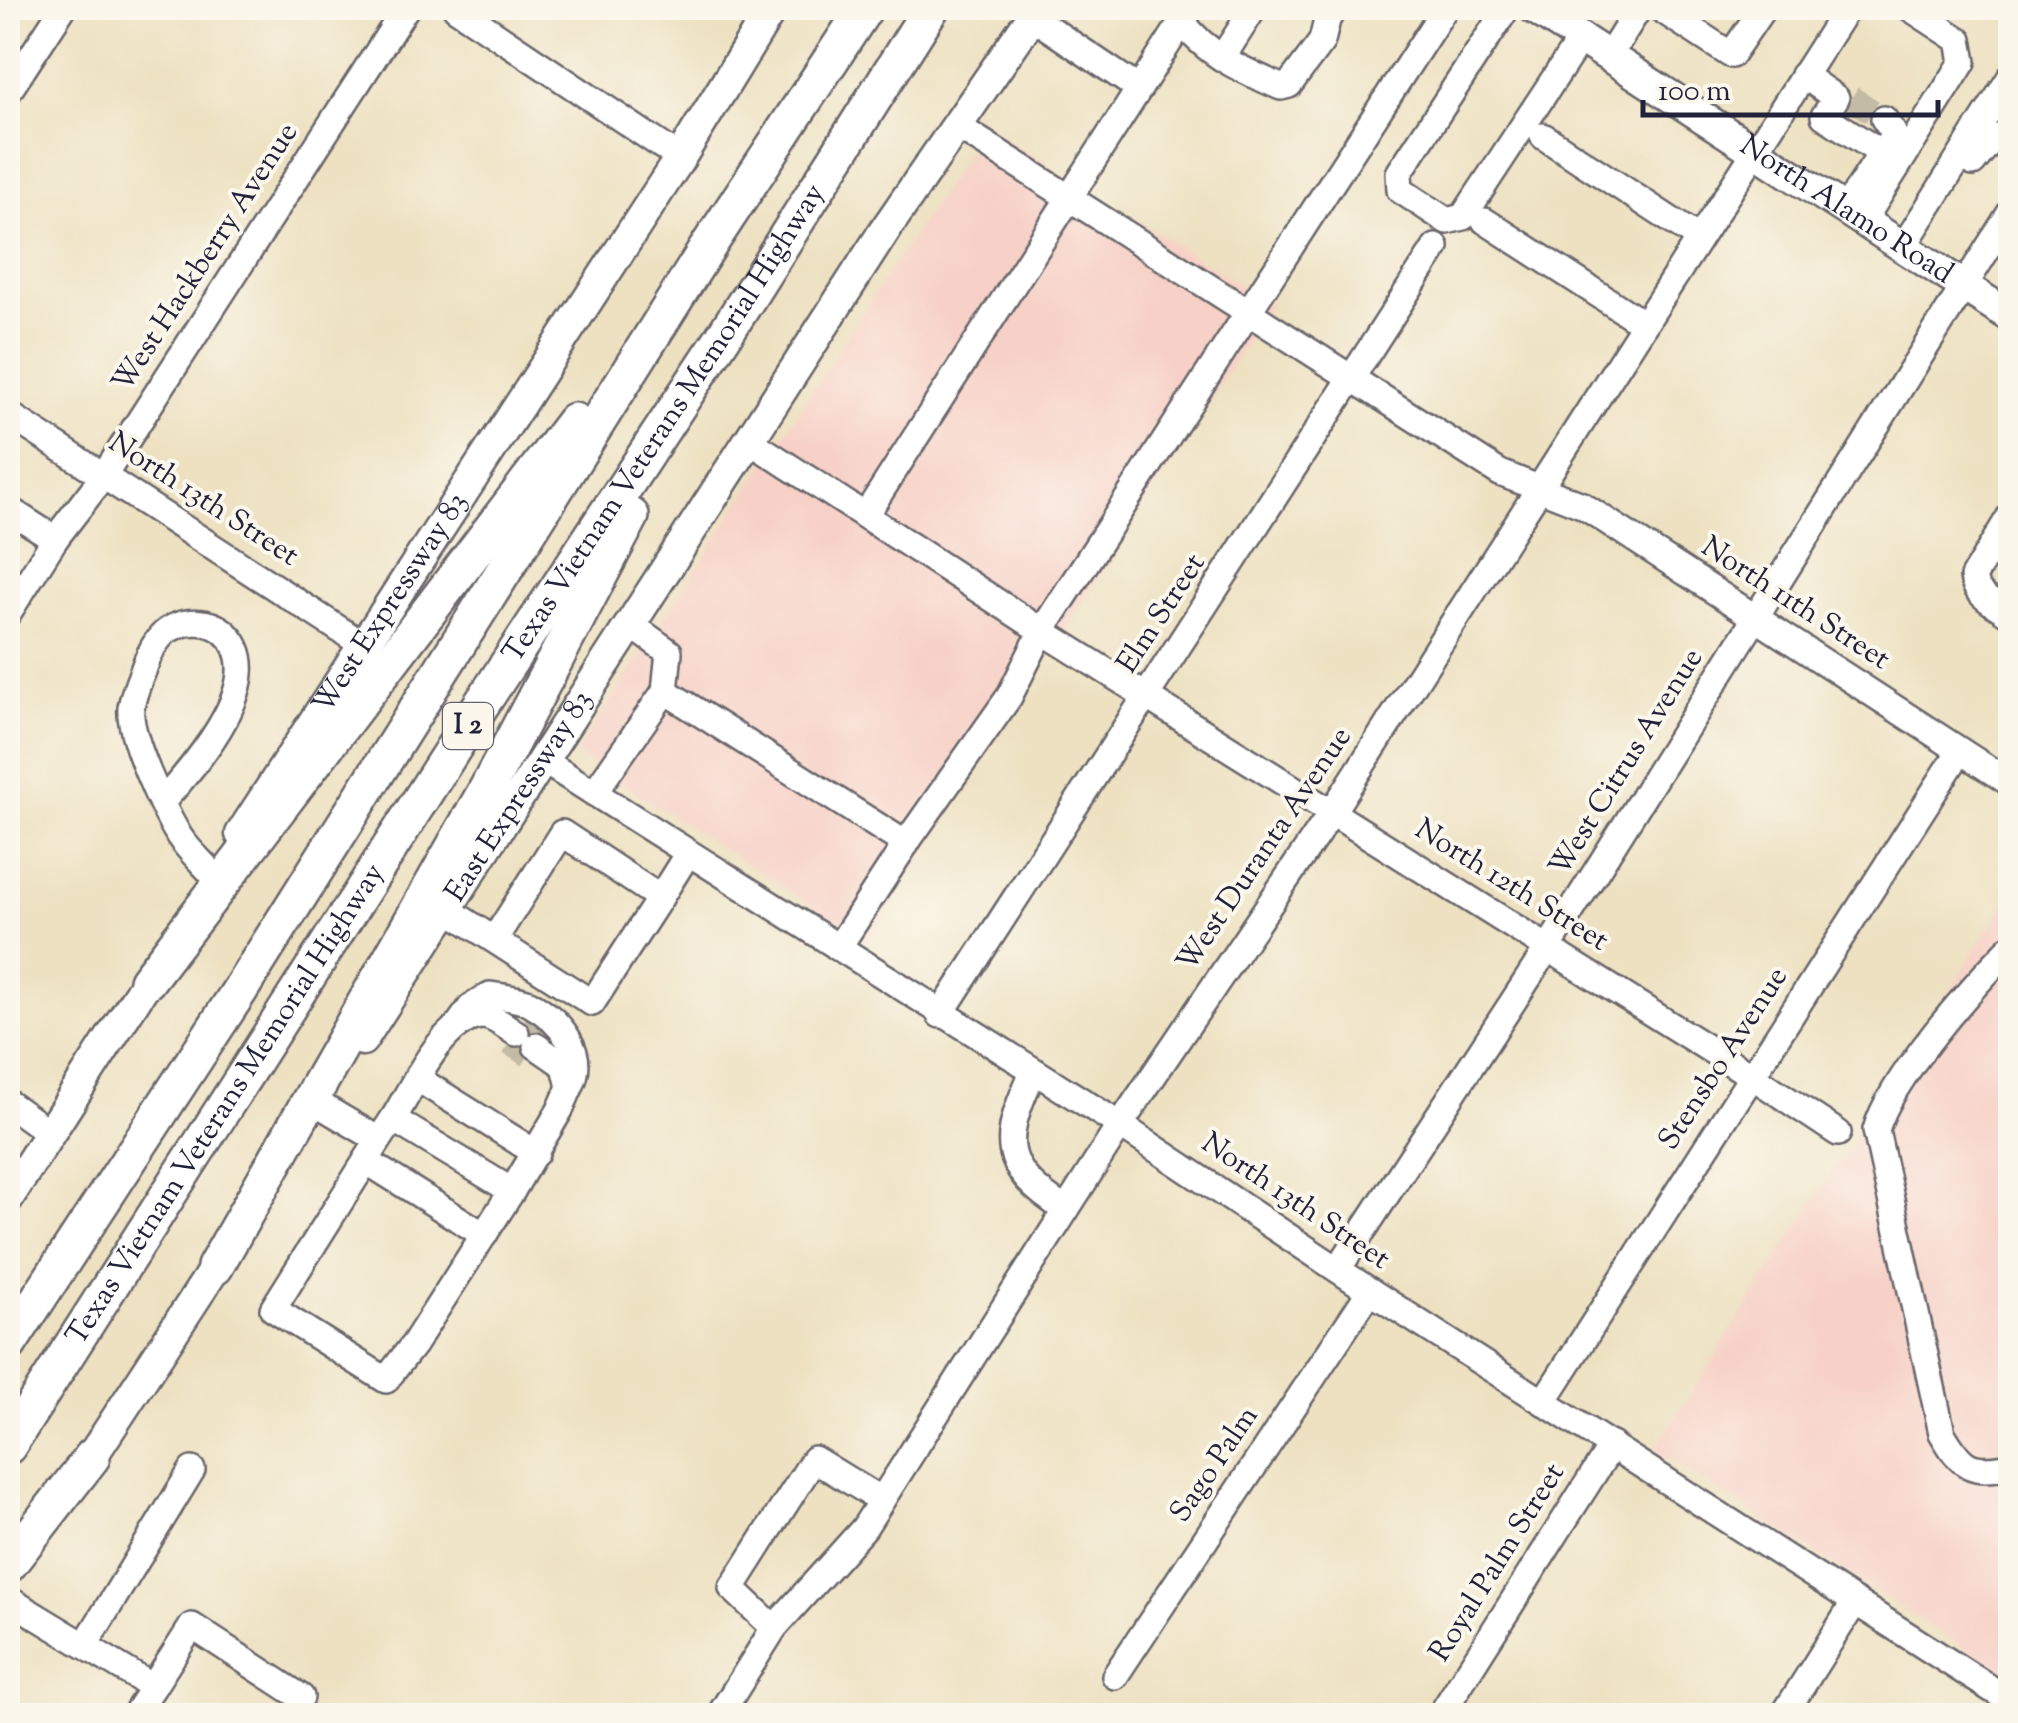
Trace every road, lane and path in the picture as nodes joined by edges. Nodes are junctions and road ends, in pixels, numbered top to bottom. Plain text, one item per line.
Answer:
1 (62, 8) edge
2 (406, 8) edge
3 (456, 8) edge
4 (772, 8) edge
5 (865, 8) edge
6 (931, 8) edge
7 (1254, 8) edge
8 (1445, 8) edge
9 (1508, 8) edge
10 (1534, 8) edge
11 (1639, 8) edge
12 (1659, 8) edge
13 (1764, 8) edge
14 (1847, 8) edge
15 (1910, 8) edge
16 (1035, 12) edge
17 (1187, 14) edge
18 (1330, 14) edge
19 (1573, 24) edge
20 (1227, 51) junction
21 (1609, 56) junction
22 (1803, 76) junction
23 (2010, 78) edge
24 (1139, 89) junction
25 (8, 92) edge
26 (2000, 116) edge
27 (1884, 119) dead end
28 (957, 126) junction
29 (2010, 135) edge
30 (1544, 136) dead end
31 (1754, 150) junction
32 (1881, 153) junction
33 (680, 158) junction
34 (1069, 198) junction
35 (1933, 200) junction
36 (2010, 213) edge
37 (1854, 215) junction
38 (1486, 222) dead end
39 (1698, 238) junction
40 (711, 242) junction
41 (1436, 247) dead end
42 (1902, 247) junction
43 (1964, 286) junction
44 (1248, 312) junction
45 (2010, 316) edge
46 (1644, 324) junction
47 (727, 331) junction
48 (1350, 380) junction
49 (8, 414) edge
50 (750, 442) junction
51 (106, 474) junction
52 (1540, 487) junction
53 (8, 509) edge
54 (864, 516) junction
55 (2010, 516) edge
56 (54, 538) junction
57 (8, 612) edge
58 (2010, 615) edge
59 (1757, 618) junction
60 (630, 624) junction
61 (1042, 631) junction
62 (362, 644) junction
63 (665, 691) junction
64 (1148, 696) junction
65 (1960, 751) junction
66 (542, 760) junction
67 (2010, 784) edge
68 (594, 792) junction
69 (162, 801) junction
70 (1332, 812) junction
71 (906, 844) junction
72 (688, 852) junction
73 (214, 876) junction
74 (660, 898) junction
75 (447, 908) junction
76 (494, 940) junction
77 (838, 948) junction
78 (1548, 948) junction
79 (2010, 948) edge
80 (147, 981) junction
81 (940, 1014) junction
82 (458, 1025) junction
83 (1034, 1072) junction
84 (1752, 1076) junction
85 (567, 1077) junction
86 (418, 1080) junction
87 (8, 1104) edge
88 (320, 1105) junction
89 (1120, 1125) junction
90 (50, 1132) junction
91 (1838, 1134) dead end
92 (379, 1140) junction
93 (536, 1153) junction
94 (512, 1191) junction
95 (8, 1198) edge
96 (1066, 1210) junction
97 (484, 1235) junction
98 (215, 1268) junction
99 (1338, 1269) junction
100 (1370, 1291) junction
101 (8, 1345) edge
102 (1544, 1402) junction
103 (1612, 1445) junction
104 (8, 1446) edge
105 (92, 1456) junction
106 (2010, 1466) edge
107 (192, 1470) dead end
108 (881, 1500) junction
109 (8, 1566) edge
110 (8, 1588) edge
111 (8, 1599) edge
112 (1855, 1602) junction
113 (774, 1628) junction
114 (85, 1645) junction
115 (1115, 1676) dead end
116 (153, 1687) junction
117 (301, 1697) dead end
118 (2010, 1701) edge
119 (146, 1716) edge
120 (719, 1716) edge
121 (1440, 1716) edge
122 (1783, 1716) edge

1 - 25 street
2 - 51 street, West Hackberry Avenue
3 - 33 street
4 - 33 main road, West Expressway 83
5 - 40 highway, Texas Vietnam Veterans Memorial Highway / I 2
6 - 47 highway, Texas Vietnam Veterans Memorial Highway / I 2
7 - 20 street
8 - 44 street
9 - 19 street
10 - 19 main road, North Alamo Road
11 - 21 street
12 - 13 street
14 - 22 street, West Duranta Avenue
15 - 37 street
16 - 24 street
16 - 28 main road, East Expressway 83
17 - 20 street
17 - 24 street
18 - 20 street
19 - 21 main road, North Alamo Road
21 - 31 main road, North Alamo Road
22 - 31 street, West Duranta Avenue
22 - 32 street
23 - 26 street
24 - 34 street
26 - 35 street
27 - 32 street
28 - 34 street, North 11th Street
28 - 50 main road, East Expressway 83
29 - 35 street
30 - 39 street
31 - 37 main road, North Alamo Road
31 - 39 street, West Duranta Avenue
32 - 37 street
33 - 62 main road, West Expressway 83
34 - 44 street, North 11th Street
34 - 54 street
35 - 42 street
36 - 43 street, West Citrus Avenue
37 - 42 main road, North Alamo Road
38 - 46 street
39 - 46 street, West Duranta Avenue
40 - 80 highway
40 - 101 highway, Texas Vietnam Veterans Memorial Highway / I 2
41 - 48 street, Elm Street
42 - 43 main road, North Alamo Road
43 - 45 main road, North Alamo Road
43 - 59 street, West Citrus Avenue
44 - 48 street, North 11th Street
44 - 61 street
46 - 52 street, West Duranta Avenue
47 - 98 highway
47 - 104 highway, Texas Vietnam Veterans Memorial Highway / I 2
48 - 52 street, North 11th Street
48 - 64 street, Elm Street
49 - 51 street, North 13th Street
50 - 54 street, North 12th Street
50 - 60 main road, East Expressway 83
51 - 56 street, West Hackberry Avenue
51 - 62 street, North 13th Street
52 - 59 street, North 11th Street
52 - 70 street, West Duranta Avenue
53 - 56 street
54 - 61 street, North 12th Street
55 - 58 street
56 - 57 street, West Hackberry Avenue
59 - 65 street, North 11th Street
59 - 78 street, West Citrus Avenue
60 - 63 street
60 - 66 main road, East Expressway 83
61 - 64 street, North 12th Street
61 - 71 street
62 - 73 main road, West Expressway 83
63 - 68 street
63 - 71 street
64 - 70 street, North 12th Street
64 - 81 street, Elm Street
65 - 67 street, North 11th Street
65 - 84 street, Stensbo Avenue
66 - 68 street, North 13th Street
66 - 75 main road, East Expressway 83
68 - 72 street, North 13th Street
69 - 69 street
69 - 73 street
70 - 78 street, North 12th Street
70 - 89 street, West Duranta Avenue
71 - 77 street
72 - 74 street
72 - 77 street, North 13th Street
73 - 80 main road, West Expressway 83
74 - 76 street
74 - 76 street
75 - 76 street
75 - 88 main road, East Expressway 83
77 - 81 street, North 13th Street
78 - 84 street, North 12th Street
78 - 99 street, West Citrus Avenue
79 - 106 street
80 - 90 main road, West Expressway 83
81 - 83 street, North 13th Street
82 - 85 street
82 - 85 street
82 - 86 street
83 - 89 street, North 13th Street
83 - 96 street
84 - 91 street, North 12th Street
84 - 102 street, Stensbo Avenue
85 - 93 street
86 - 92 street
86 - 93 street
87 - 90 street
88 - 92 street
88 - 98 main road, East Expressway 83
89 - 96 street, West Duranta Avenue
89 - 99 street, North 13th Street
90 - 95 main road, West Expressway 83
92 - 94 street
92 - 97 street
92 - 97 street
93 - 94 street
94 - 97 street
96 - 108 street, West Duranta Avenue
98 - 105 main road, East Expressway 83
99 - 100 street, North 13th Street
100 - 102 street, North 13th Street
100 - 115 street, Sago Palm
102 - 103 street, North 13th Street
103 - 112 street, North 13th Street
103 - 121 street, Royal Palm Street
105 - 109 highway
105 - 110 main road, East Expressway 83
107 - 114 street
108 - 113 street, West Duranta Avenue
108 - 113 street
111 - 114 street
112 - 118 street, North 13th Street
112 - 122 street
113 - 120 street, West Duranta Avenue
114 - 116 street
116 - 117 street
116 - 119 street

